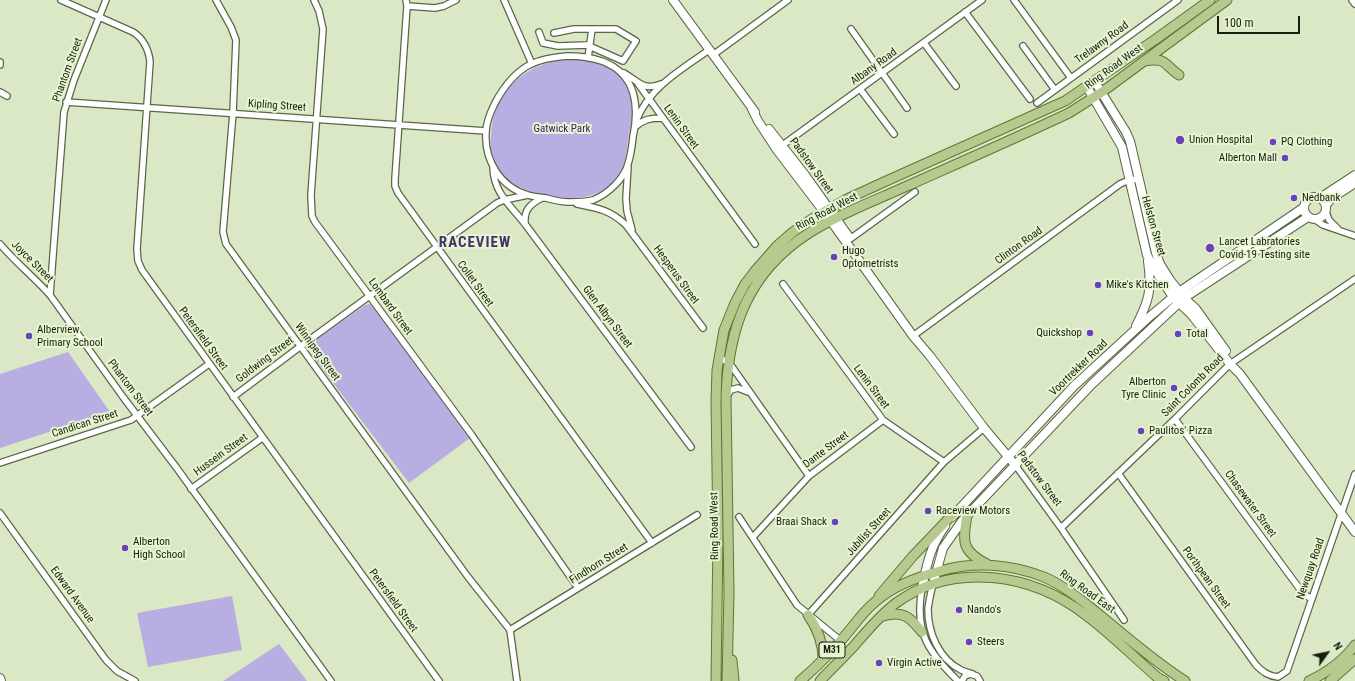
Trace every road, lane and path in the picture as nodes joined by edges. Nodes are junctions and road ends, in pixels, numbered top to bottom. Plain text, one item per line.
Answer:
1 (61, 0) edge
2 (106, 0) edge
3 (216, 0) edge
4 (314, 0) edge
5 (456, 0) edge
6 (504, 0) edge
7 (673, 0) edge
8 (788, 0) edge
9 (982, 0) edge
10 (1014, 0) edge
11 (1178, 0) edge
12 (1210, 0) edge
13 (1227, 0) edge
14 (1352, 0) edge
15 (407, 3) edge
16 (1355, 4) edge
17 (965, 12) junction
18 (99, 18) junction
19 (592, 29) junction
20 (851, 29) dead end
21 (539, 32) dead end
22 (554, 33) dead end
23 (924, 43) junction
24 (589, 46) junction
25 (1023, 46) dead end
26 (711, 52) junction
27 (588, 58) junction
28 (1143, 61) junction
29 (532, 64) junction
30 (611, 65) junction
31 (882, 72) junction
32 (1179, 75) dead end
33 (1071, 78) junction
34 (636, 81) junction
35 (664, 84) junction
36 (1091, 85) junction
37 (956, 86) dead end
38 (860, 89) junction
39 (1055, 90) junction
40 (0, 92) edge
41 (1102, 92) junction
42 (7, 96) dead end
43 (649, 98) junction
44 (1093, 98) junction
45 (1030, 99) dead end
46 (66, 102) junction
47 (1037, 103) dead end
48 (146, 108) junction
49 (907, 108) dead end
50 (233, 113) junction
51 (663, 118) junction
52 (316, 119) junction
53 (398, 125) junction
54 (636, 125) junction
55 (486, 131) junction
56 (894, 134) dead end
57 (780, 148) junction
58 (628, 165) junction
59 (493, 168) junction
60 (1355, 175) edge
61 (1140, 179) junction
62 (1129, 180) junction
63 (1355, 183) edge
64 (915, 192) dead end
65 (528, 195) junction
66 (542, 197) junction
67 (1320, 198) junction
68 (504, 200) junction
69 (568, 202) junction
70 (1303, 208) junction
71 (1326, 208) junction
72 (827, 211) junction
73 (1311, 218) junction
74 (834, 220) junction
75 (525, 224) junction
76 (1338, 229) junction
77 (633, 233) junction
78 (1355, 236) edge
79 (850, 239) junction
80 (0, 244) edge
81 (755, 244) dead end
82 (436, 247) junction
83 (1147, 255) junction
84 (1355, 279) edge
85 (783, 284) dead end
86 (50, 295) junction
87 (370, 296) junction
88 (1179, 298) junction
89 (703, 328) dead end
90 (915, 334) junction
91 (1131, 334) junction
92 (301, 346) junction
93 (723, 360) junction
94 (1232, 362) junction
95 (209, 364) junction
96 (748, 392) junction
97 (233, 397) junction
98 (726, 398) junction
99 (138, 416) junction
100 (1175, 419) junction
101 (883, 420) junction
102 (984, 428) junction
103 (262, 438) junction
104 (691, 447) dead end
105 (1008, 457) junction
106 (944, 462) junction
107 (0, 463) edge
108 (1016, 466) junction
109 (1118, 473) junction
110 (1355, 474) edge
111 (809, 476) junction
112 (192, 489) junction
113 (955, 512) junction
114 (0, 513) edge
115 (1341, 514) junction
116 (697, 515) dead end
117 (967, 516) junction
118 (739, 517) dead end
119 (1062, 528) junction
120 (1355, 532) edge
121 (753, 537) junction
122 (652, 543) junction
123 (989, 565) junction
124 (935, 572) junction
125 (925, 575) junction
126 (933, 584) junction
127 (578, 588) junction
128 (922, 588) junction
129 (1312, 599) junction
130 (875, 602) junction
131 (808, 615) junction
132 (879, 617) junction
133 (1097, 618) junction
134 (1124, 620) dead end
135 (727, 627) junction
136 (510, 630) junction
137 (922, 632) junction
138 (840, 641) junction
139 (1355, 645) edge
140 (823, 659) junction
141 (1355, 660) edge
142 (1287, 671) joint
143 (973, 674) junction
144 (0, 678) edge
145 (1, 681) edge
146 (135, 681) edge
147 (331, 681) edge
148 (440, 681) edge
149 (517, 681) edge
150 (715, 681) edge
151 (727, 681) edge
152 (734, 681) edge
153 (800, 681) edge
154 (820, 681) edge
155 (958, 681) edge
156 (962, 681) edge
157 (980, 681) edge
158 (1164, 681) edge
159 (1185, 681) edge
160 (1309, 681) edge
161 (1330, 681) edge

1 - 18 street, Petersfield Street
2 - 18 street, Phantom Street
3 - 50 street, Winnipeg Street
4 - 52 street, Lombard Street
5 - 15 street
6 - 29 street
7 - 26 street, Padstow Street
8 - 26 street
9 - 17 street, Albany Road
10 - 33 street
11 - 33 street, Trelawny Road
12 - 36 main road, Ring Road West
13 - 28 main road, Ring Road West
14 - 16 street
15 - 53 street, Collet Street
17 - 23 street, Albany Road
17 - 45 street
18 - 46 street, Phantom Street
18 - 48 street, Petersfield Street
19 - 22 street
19 - 24 street
19 - 24 street
20 - 31 street
21 - 24 street
23 - 31 street, Albany Road
23 - 37 street
24 - 27 street
25 - 39 street
26 - 35 street
26 - 57 street, Padstow Street
27 - 29 street
27 - 30 street
28 - 32 main road
28 - 41 main road, Ring Road West
29 - 55 street
30 - 34 street
30 - 54 street
31 - 38 street, Albany Road
31 - 49 street
33 - 39 street, Trelawny Road
34 - 35 street
34 - 43 street, Lenin Street
35 - 43 street
36 - 41 street, Helston Street
36 - 44 street, Helston Street
36 - 72 main road, Ring Road West
38 - 56 street
38 - 57 street, Albany Road
39 - 47 street, Trelawny Road
40 - 42 street
41 - 44 main road, Ring Road West
41 - 61 street, Helston Street
43 - 51 street, Lenin Street
43 - 54 street
44 - 62 street, Helston Street
44 - 74 main road, Ring Road West
46 - 48 street, Kipling Street
46 - 86 street, Phantom Street
48 - 50 street, Kipling Street
48 - 95 street, Petersfield Street
50 - 52 street, Kipling Street
50 - 92 street, Winnipeg Street
51 - 54 street
51 - 81 street, Lenin Street
52 - 53 street, Kipling Street
52 - 87 street, Lombard Street
53 - 55 street, Kipling Street
53 - 82 street, Collet Street
54 - 58 street, Hesperus Street
55 - 59 street
57 - 72 street, Padstow Street
58 - 69 street
58 - 77 street, Hesperus Street
59 - 65 street
59 - 68 street, Glen Albyn Street
60 - 67 street, Voortrekker Road
61 - 62 street, Clinton Road
61 - 88 street, Helston Street
62 - 83 street, Helston Street
62 - 90 street, Clinton Road
63 - 71 street, Voortrekker Road
64 - 79 street
65 - 66 street, Hesperus Street
65 - 68 street, Goldwing Street
66 - 69 street, Hesperus Street
66 - 75 street
67 - 70 street, Voortrekker Road
67 - 71 street
68 - 75 street, Glen Albyn Street
68 - 82 street, Goldwing Street
69 - 77 street, Hesperus Street
70 - 73 street
70 - 88 street, Voortrekker Road
71 - 73 street, Voortrekker Road
71 - 76 street
72 - 74 street, Padstow Street
72 - 93 main road, Ring Road West
73 - 76 street
73 - 88 street, Voortrekker Road
74 - 79 street, Padstow Street
74 - 90 street, Padstow Street
74 - 93 main road, Ring Road West
75 - 104 street, Glen Albyn Street
76 - 78 street
77 - 89 street, Hesperus Street
79 - 90 street, Padstow Street
80 - 86 street, Joyce Street
82 - 87 street, Goldwing Street
82 - 122 street, Collet Street
83 - 88 street, Helston Street
83 - 91 street
84 - 94 street, Saint Colomb Road
85 - 101 street, Lenin Street
86 - 99 street, Phantom Street
87 - 92 street, Goldwing Street
87 - 127 street, Lombard Street
88 - 91 street, Voortrekker Road
88 - 94 street, Helston Street
88 - 108 street, Voortrekker Road
90 - 102 street, Padstow Street
91 - 105 street, Voortrekker Road
92 - 97 street, Goldwing Street
92 - 136 street, Winnipeg Street
93 - 96 street
93 - 98 main road, Ring Road West
93 - 150 main road, Ring Road West
94 - 100 street, Saint Colomb Road
94 - 115 street, Helston Street
95 - 97 street, Petersfield Street
95 - 99 street, Candican Street
96 - 98 street
96 - 111 street
97 - 103 street, Petersfield Street
98 - 135 main road, Ring Road West
99 - 107 street, Candican Street
99 - 112 street, Phantom Street
100 - 109 street, Saint Colomb Road
100 - 129 street, Chasewater Street
101 - 106 street, Lenin Street
101 - 111 street, Dante Street
102 - 105 street, Padstow Street
102 - 106 street
103 - 112 street, Hussein Street
103 - 148 street, Petersfield Street
105 - 108 street, Padstow Street
105 - 113 street, Voortrekker Road
106 - 131 street, Jubilist Street
108 - 117 street, Voortrekker Road
108 - 119 street, Padstow Street
109 - 119 street, Saint Colomb Road
109 - 142 street, Porthpean Street
110 - 115 street, Newquay Road
111 - 121 street, Dante Street
112 - 147 street, Phantom Street
113 - 125 street, Voortrekker Road
113 - 130 main road
114 - 146 street, Edward Avenue
115 - 120 street, Helston Street
115 - 129 street, Newquay Road
116 - 122 street, Findhorn Street
117 - 123 main road
117 - 124 street, Voortrekker Road
118 - 121 street
119 - 134 street, Padstow Street
121 - 131 street
122 - 127 street, Findhorn Street
123 - 124 main road, Ring Road East
123 - 133 main road, Ring Road East
124 - 125 main road, M31
124 - 126 street, Voortrekker Road
125 - 128 street, Voortrekker Road
125 - 130 main road, M31
126 - 128 main road, M31
126 - 133 main road, Ring Road East
126 - 143 street
127 - 136 street, Findhorn Street
128 - 132 main road, M31
128 - 137 street
129 - 142 street, Newquay Road
130 - 138 main road, M31
131 - 138 street
131 - 140 main road
132 - 137 main road
132 - 154 main road, M31
133 - 158 main road, Ring Road East
133 - 159 main road, Ring Road East
135 - 151 main road, Ring Road West
135 - 152 main road
136 - 149 street
137 - 155 street
138 - 140 main road, M31
139 - 160 main road
140 - 153 main road, M31
141 - 161 main road
143 - 156 street
143 - 157 street
144 - 145 street

